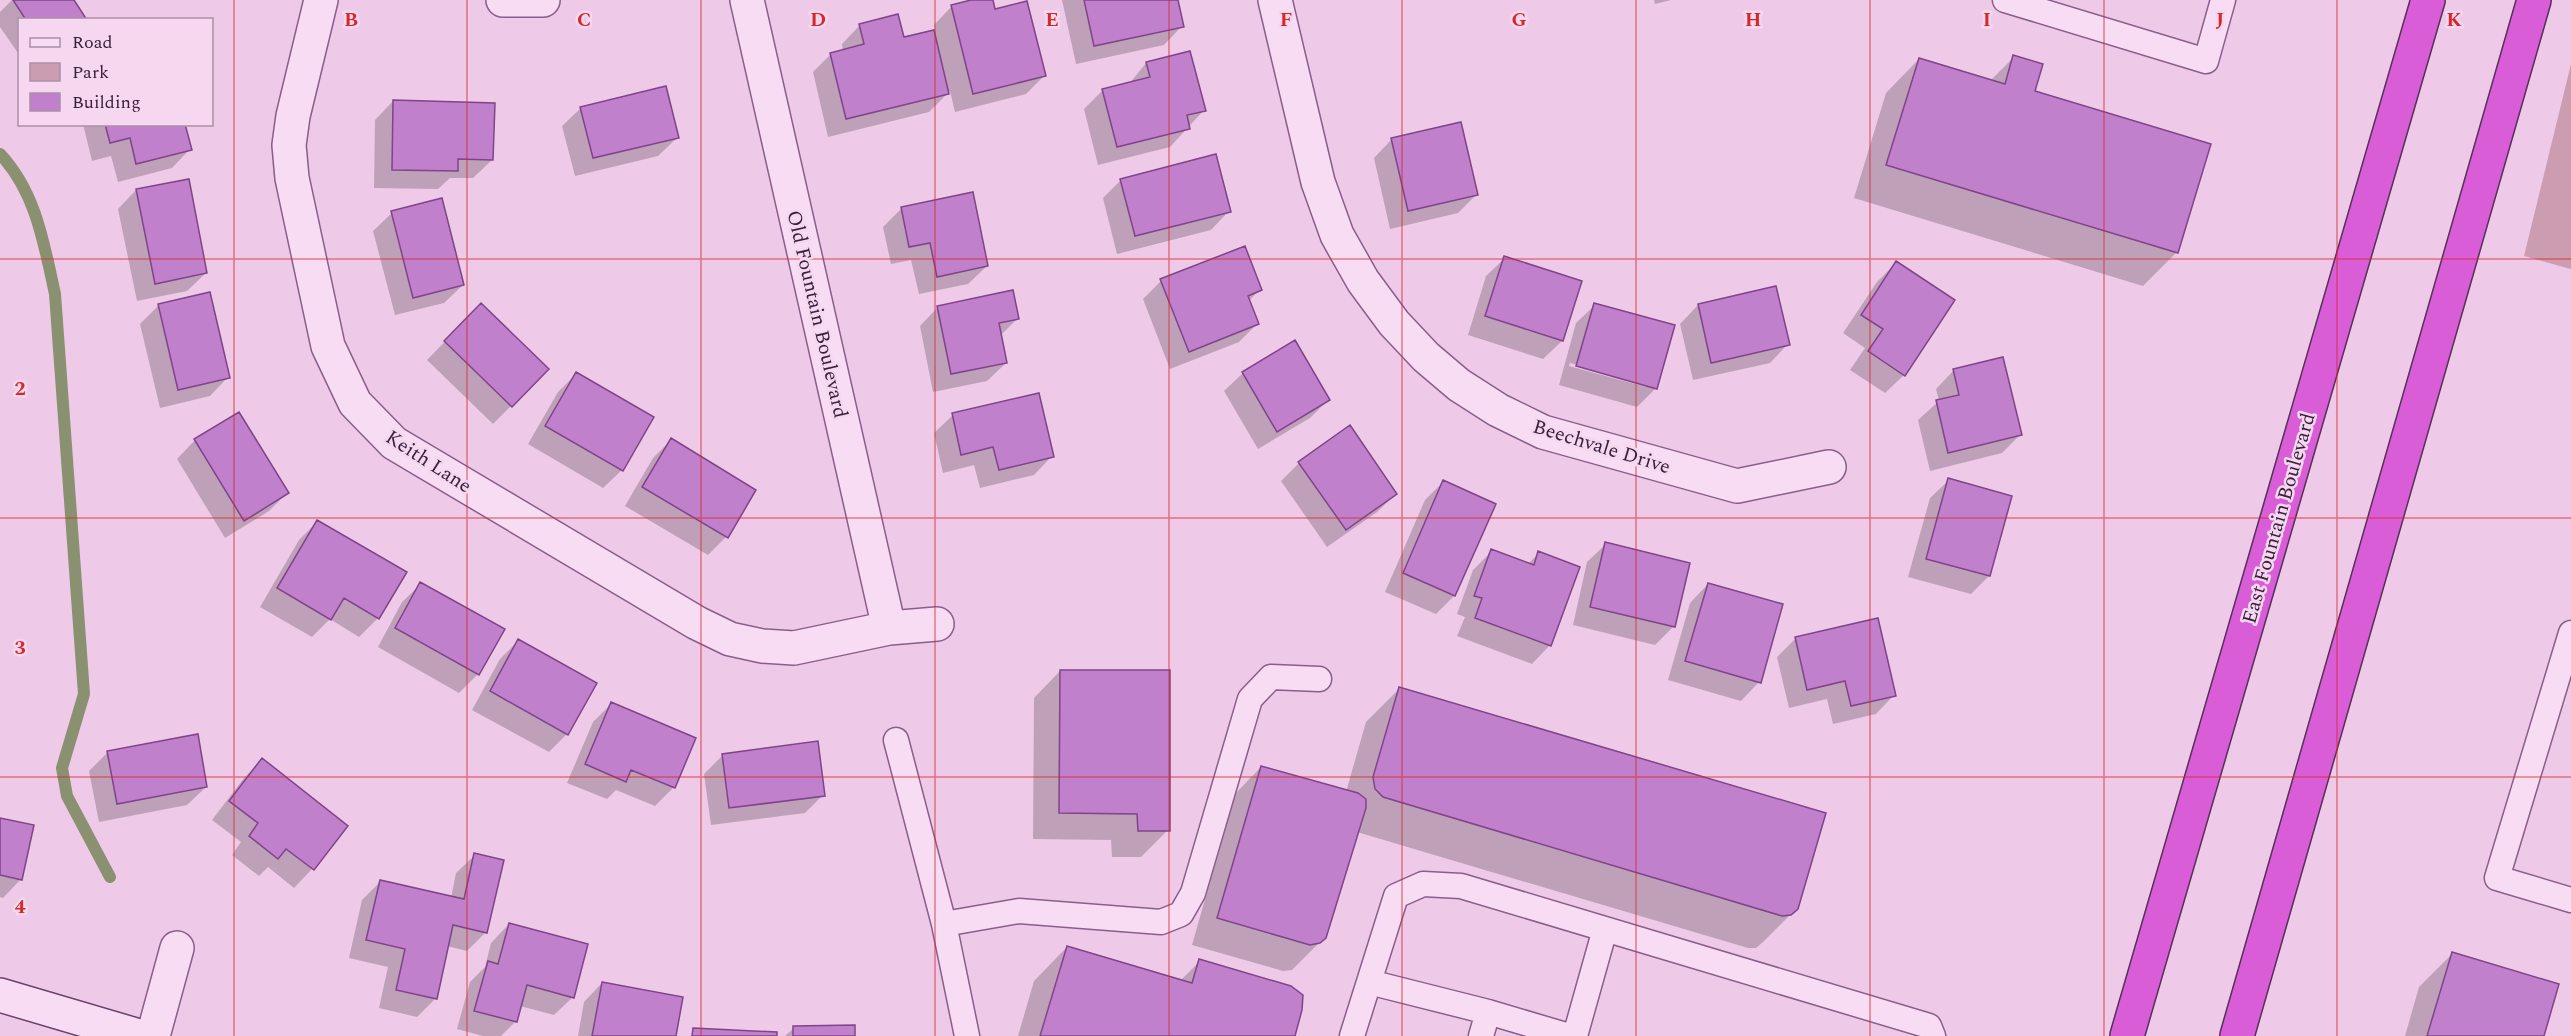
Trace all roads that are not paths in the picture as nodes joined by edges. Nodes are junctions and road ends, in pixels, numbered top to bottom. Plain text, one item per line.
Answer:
1 (321, 0) edge
2 (503, 0) edge
3 (543, 0) edge
4 (747, 0) edge
5 (1275, 0) edge
6 (2005, 0) edge
7 (2223, 0) edge
8 (2428, 0) edge
9 (2534, 0) edge
10 (1829, 467) dead end
11 (937, 624) dead end
12 (889, 628) junction
13 (2571, 633) edge
14 (1319, 679) dead end
15 (896, 740) dead end
16 (2571, 900) edge
17 (944, 924) junction
18 (1605, 929) junction
19 (177, 948) dead end
20 (1369, 982) junction
21 (0, 995) edge
22 (1488, 1012) junction
23 (139, 1036) edge
24 (153, 1036) edge
25 (967, 1036) edge
26 (1352, 1036) edge
27 (1481, 1036) edge
28 (1569, 1036) edge
29 (1575, 1036) edge
30 (1933, 1036) edge
31 (2127, 1036) edge
32 (2237, 1036) edge

1 - 12 street, Keith Lane
2 - 3 street
4 - 12 street, Old Fountain Boulevard
5 - 10 street, Beechvale Drive
6 - 7 lane
8 - 31 highway, East Fountain Boulevard
9 - 32 highway
11 - 12 street, Keith Lane
13 - 16 lane
14 - 17 lane
15 - 17 lane
17 - 25 lane
18 - 20 lane
18 - 29 lane
18 - 30 lane
19 - 24 street
20 - 22 lane
20 - 26 lane
21 - 23 street
22 - 27 lane
22 - 28 lane

